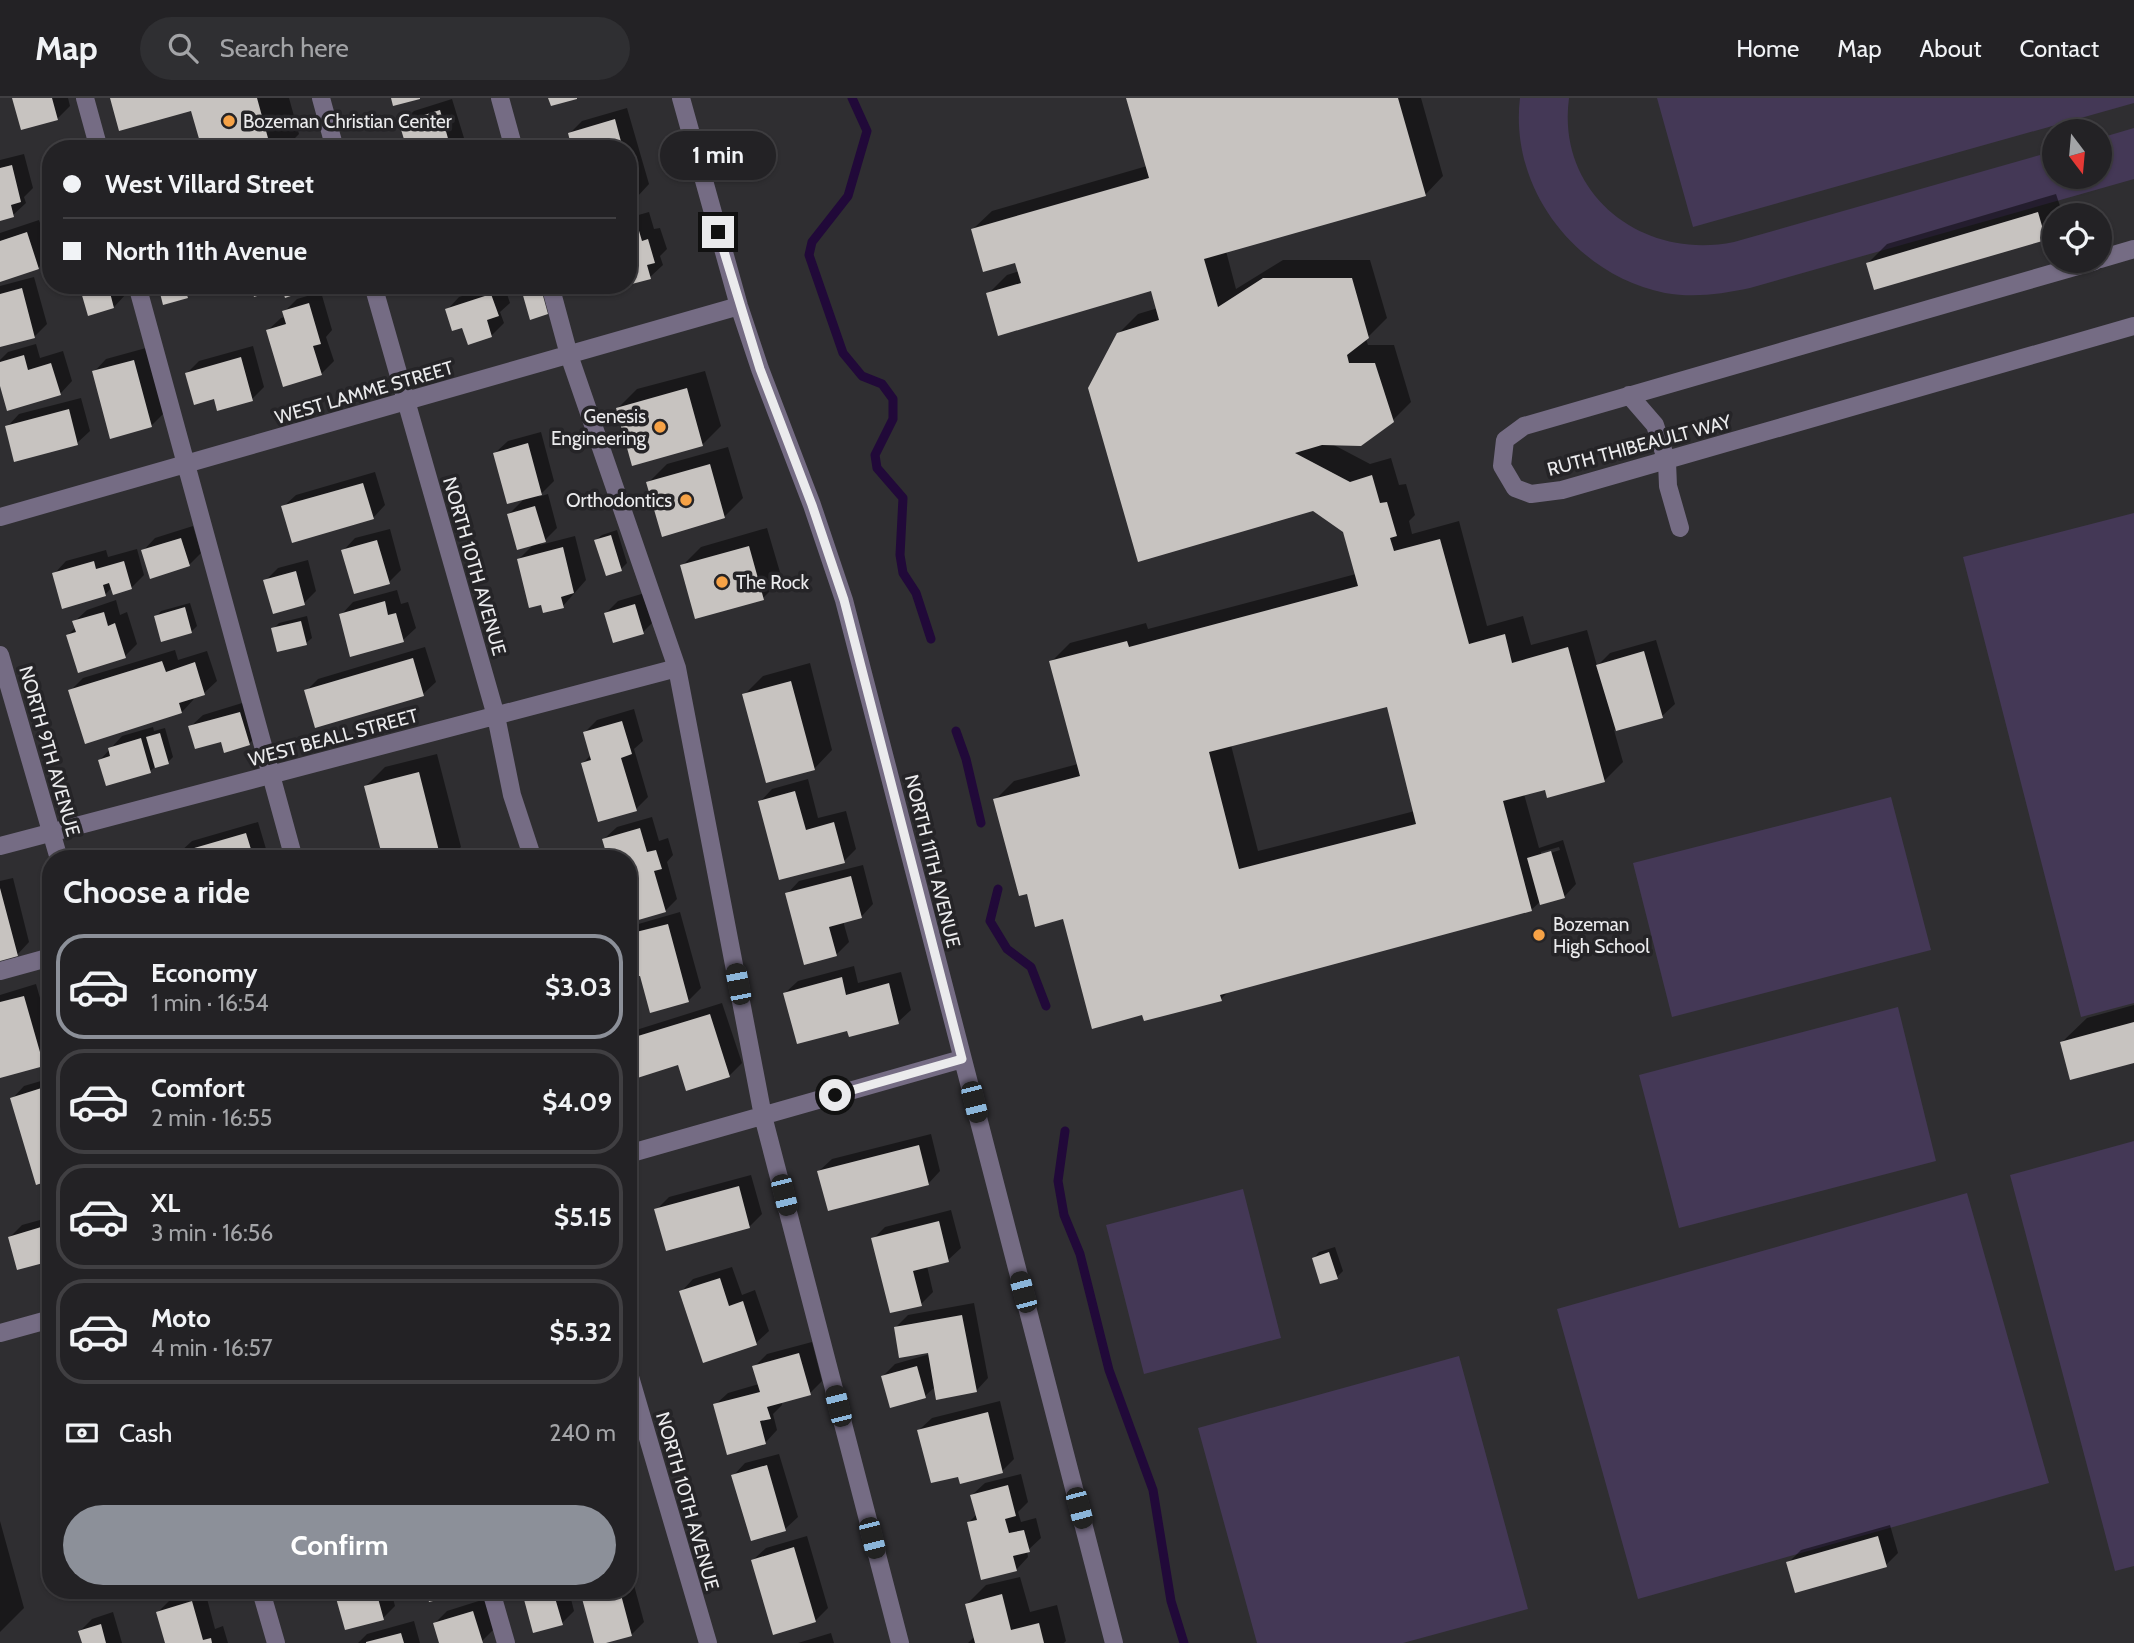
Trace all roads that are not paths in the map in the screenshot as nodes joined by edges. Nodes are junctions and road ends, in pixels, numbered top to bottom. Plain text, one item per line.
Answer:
1 (85, 98) edge
2 (321, 98) edge
3 (500, 98) edge
4 (681, 98) edge
5 (97, 140) edge
6 (333, 140) edge
7 (512, 140) edge
8 (2134, 249) edge
9 (2112, 255) edge
10 (2053, 273) edge
11 (139, 294) edge
12 (376, 294) edge
13 (552, 294) edge
14 (739, 306) junction
15 (2134, 326) edge
16 (569, 355) junction
17 (1629, 395) junction
18 (406, 402) junction
19 (1667, 462) junction
20 (186, 465) junction
21 (0, 517) edge
22 (1680, 528) dead end
23 (0, 655) edge
24 (677, 668) junction
25 (496, 716) junction
26 (272, 774) junction
27 (52, 832) junction
28 (0, 846) edge
29 (57, 850) edge
30 (292, 850) edge
31 (530, 850) edge
32 (42, 959) edge
33 (0, 971) edge
34 (962, 1059) junction
35 (763, 1116) junction
36 (637, 1151) edge
37 (42, 1321) edge
38 (0, 1333) edge
39 (637, 1401) edge
40 (263, 1599) edge
41 (493, 1599) edge
42 (276, 1643) edge
43 (506, 1643) edge
44 (708, 1643) edge
45 (900, 1643) edge
46 (1114, 1643) edge

1 - 5 street
2 - 6 street
3 - 7 street
4 - 14 street, NORTH 11TH AVENUE
8 - 9 street
10 - 17 street, RUTH THIBEAULT WAY
11 - 20 street
12 - 18 street, NORTH 10TH AVENUE
13 - 16 street
14 - 16 street, WEST LAMME STREET
14 - 34 street, NORTH 11TH AVENUE
15 - 19 street, RUTH THIBEAULT WAY
16 - 18 street, WEST LAMME STREET
16 - 24 street
17 - 19 street
17 - 19 street, RUTH THIBEAULT WAY
18 - 20 street, WEST LAMME STREET
18 - 25 street, NORTH 10TH AVENUE
19 - 22 street
20 - 21 street, WEST LAMME STREET
20 - 26 street
23 - 27 street, NORTH 9TH AVENUE
24 - 25 street, WEST BEALL STREET
24 - 35 street
25 - 26 street, WEST BEALL STREET
25 - 31 street, NORTH 10TH AVENUE
26 - 27 street, WEST BEALL STREET
26 - 30 street
27 - 28 street, WEST BEALL STREET
27 - 29 street, NORTH 9TH AVENUE
32 - 33 street
34 - 35 street
34 - 46 street, NORTH 11TH AVENUE
35 - 36 street
35 - 45 street
37 - 38 street
39 - 44 street, NORTH 10TH AVENUE
40 - 42 street
41 - 43 street

